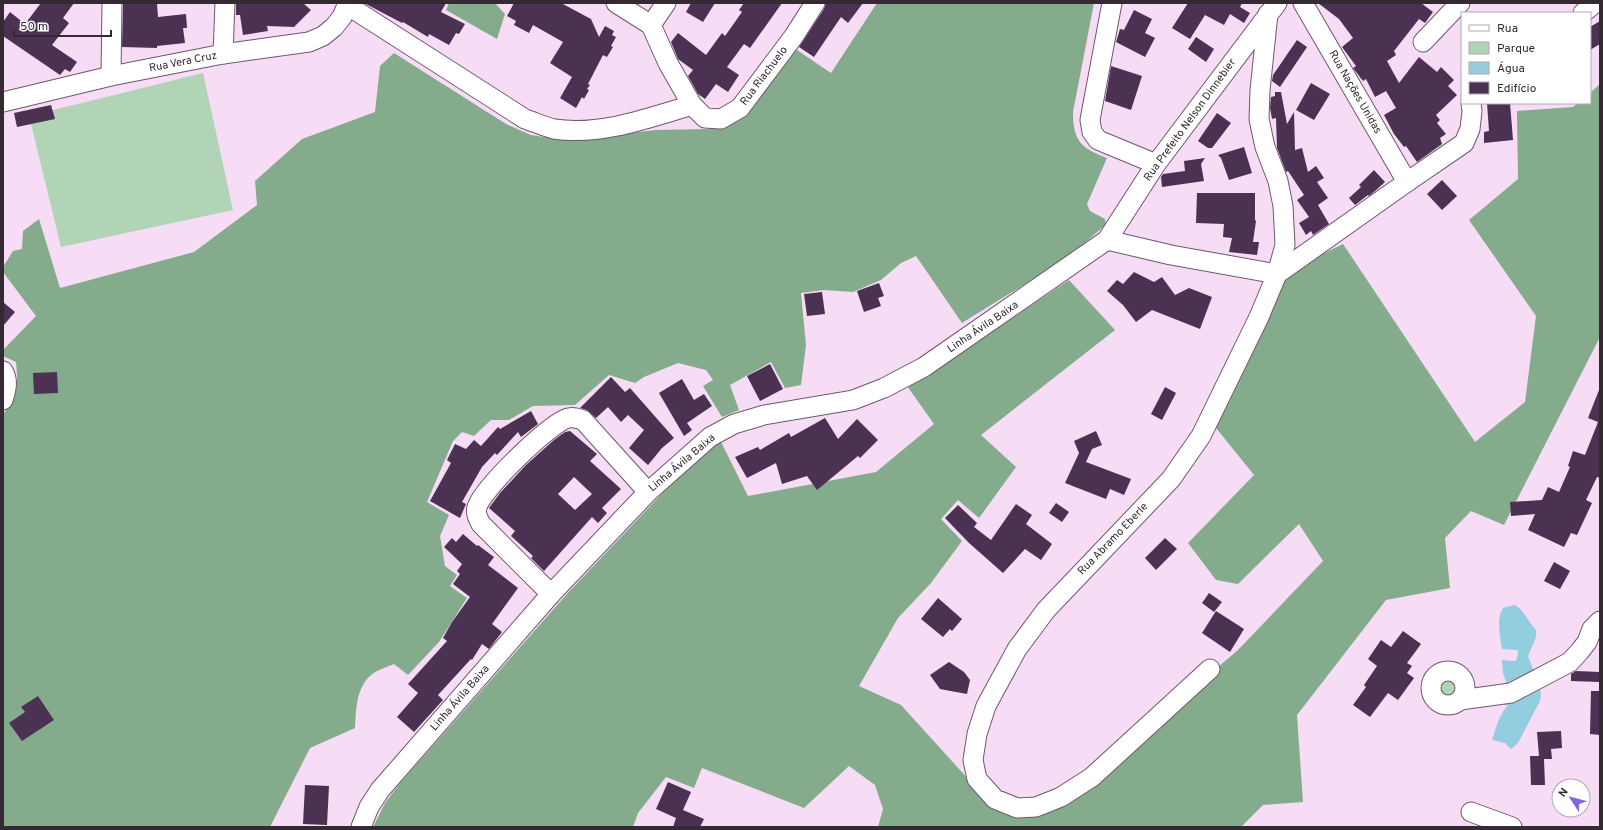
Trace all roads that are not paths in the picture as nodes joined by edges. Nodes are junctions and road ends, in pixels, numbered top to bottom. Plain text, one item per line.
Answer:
1 (112, 3) edge
2 (225, 3) edge
3 (616, 3) edge
4 (666, 3) edge
5 (815, 3) edge
6 (1112, 3) edge
7 (1303, 3) edge
8 (1460, 3) edge
9 (1595, 3) edge
10 (348, 4) edge
11 (1273, 9) edge
12 (1584, 12) edge
13 (651, 25) junction
14 (1423, 42) dead end
15 (223, 54) junction
16 (111, 76) junction
17 (3, 102) edge
18 (1471, 104) edge
19 (692, 105) junction
20 (1156, 164) junction
21 (1407, 182) junction
22 (1107, 240) junction
23 (1277, 274) junction
24 (3, 371) edge
25 (3, 400) edge
26 (648, 492) junction
27 (551, 594) junction
28 (1600, 609) edge
29 (1600, 622) edge
30 (1210, 669) dead end
31 (1463, 692) dead end
32 (1471, 812) dead end
33 (361, 827) edge
34 (1512, 827) edge

1 - 16 street
2 - 15 street
3 - 13 street
4 - 13 street
5 - 19 street, Rua Riachuelo
6 - 20 street
7 - 21 street, Rua Nações Unidas
8 - 14 street
9 - 12 street
10 - 15 street, Rua Vera Cruz
10 - 19 street
11 - 20 street, Rua Prefeito Nelson Dinnebier
11 - 23 street, Rua Abramo Eberle
13 - 19 street, Rua Riachuelo
15 - 16 street, Rua Vera Cruz
16 - 17 street, Rua Vera Cruz
18 - 21 street
20 - 22 street, Rua Prefeito Nelson Dinnebier
21 - 23 street
22 - 23 street
22 - 26 street, Linha Ávila Baixa
23 - 30 street, Rua Abramo Eberle
24 - 25 street
26 - 27 street, Linha Ávila Baixa
26 - 27 street
27 - 33 street, Linha Ávila Baixa
28 - 29 street
29 - 31 street
32 - 34 street

